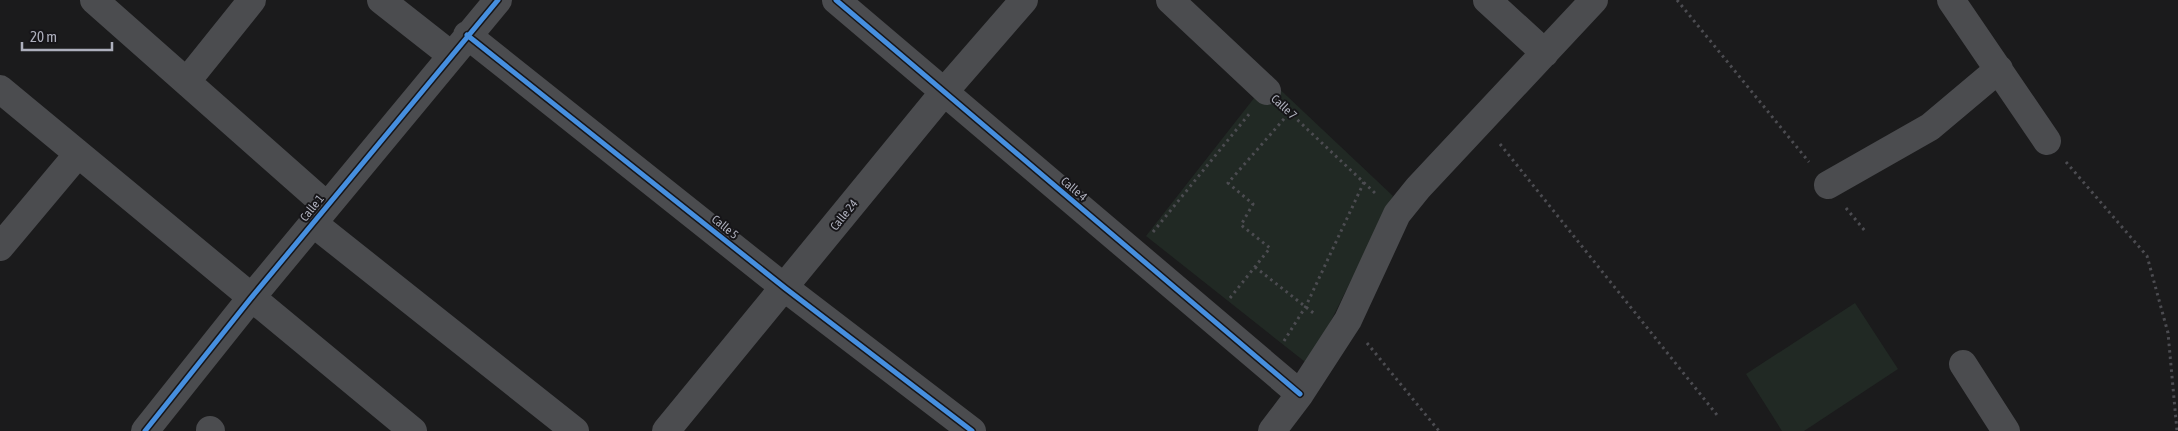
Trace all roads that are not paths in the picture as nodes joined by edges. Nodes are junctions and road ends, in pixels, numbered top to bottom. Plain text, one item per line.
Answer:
1 (94, 0) edge
2 (252, 0) edge
3 (381, 0) edge
4 (498, 0) edge
5 (836, 0) edge
6 (1024, 0) edge
7 (1487, 0) edge
8 (1594, 0) edge
9 (1951, 0) edge
10 (1180, 3) edge
11 (459, 45) junction
12 (1545, 53) junction
13 (1999, 70) junction
14 (187, 81) junction
15 (0, 89) edge
16 (1268, 91) road end
17 (944, 92) junction
18 (2047, 141) road end
19 (78, 154) junction
20 (1828, 185) road end
21 (320, 214) junction
22 (0, 247) edge
23 (785, 288) junction
24 (252, 298) junction
25 (1963, 364) dead end
26 (1300, 394) junction
27 (144, 431) edge
28 (413, 431) edge
29 (575, 431) edge
30 (666, 431) edge
31 (972, 431) edge
32 (1272, 431) edge
33 (2006, 431) edge

1 - 14 street
2 - 14 street
3 - 11 street, Calle 5
4 - 11 street, Calle 1
5 - 17 street, Calle 4
6 - 17 street, Calle 24
7 - 12 street
8 - 12 street
9 - 13 street
10 - 16 street, Calle 7
11 - 21 street, Calle 1
11 - 23 street, Calle 5
12 - 26 street
13 - 18 street
13 - 20 street
14 - 21 street
15 - 19 street
17 - 23 street, Calle 24
17 - 26 street, Calle 4
19 - 22 street
19 - 24 street
21 - 24 street, Calle 1
21 - 29 street
23 - 30 street, Calle 24
23 - 31 street, Calle 5
24 - 27 street, Calle 1
24 - 28 street
25 - 33 street
26 - 32 street

